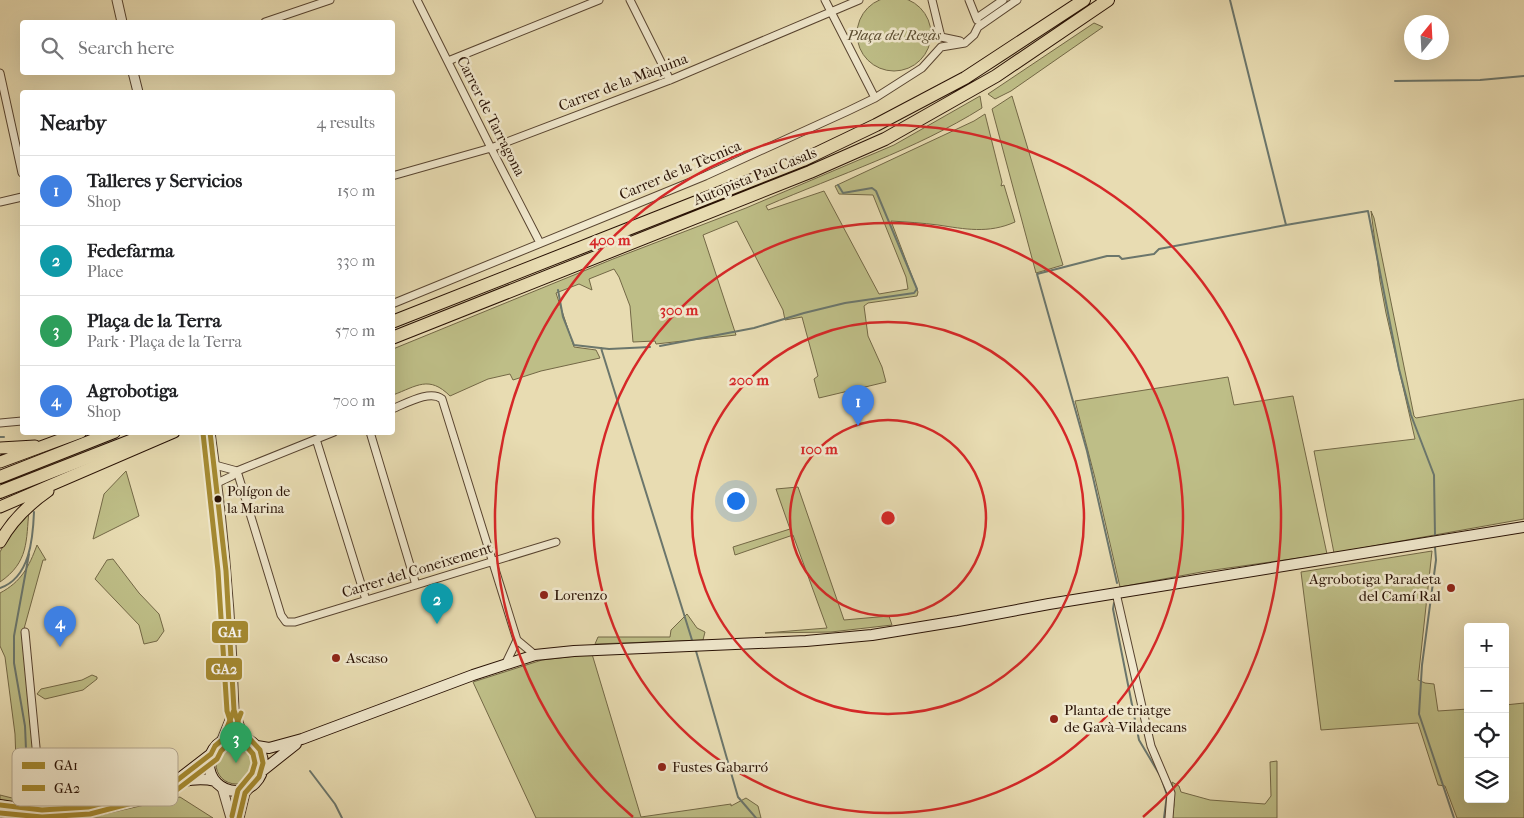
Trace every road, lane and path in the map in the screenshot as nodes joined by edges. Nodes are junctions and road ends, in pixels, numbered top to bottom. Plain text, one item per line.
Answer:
1 (117, 0) edge
2 (330, 0) edge
3 (417, 0) edge
4 (599, 0) edge
5 (630, 0) edge
6 (825, 0) edge
7 (859, 0) edge
8 (932, 0) edge
9 (969, 0) edge
10 (1003, 0) edge
11 (1017, 0) edge
12 (1084, 0) edge
13 (1108, 0) edge
14 (831, 12) junction
15 (977, 18) junction
16 (122, 20) edge
17 (271, 20) edge
18 (978, 27) junction
19 (965, 43) junction
20 (448, 61) junction
21 (0, 73) edge
22 (135, 75) edge
23 (670, 80) junction
24 (138, 90) edge
25 (875, 98) junction
26 (490, 148) junction
27 (20, 164) edge
28 (395, 175) edge
29 (20, 197) edge
30 (0, 202) edge
31 (540, 243) junction
32 (395, 303) edge
33 (395, 321) edge
34 (395, 337) edge
35 (395, 408) edge
36 (20, 421) edge
37 (0, 423) edge
38 (73, 435) edge
39 (106, 435) edge
40 (145, 435) edge
41 (167, 435) edge
42 (210, 435) edge
43 (326, 435) edge
44 (371, 435) edge
45 (316, 439) junction
46 (49, 444) junction
47 (0, 448) edge
48 (0, 462) edge
49 (215, 465) junction
50 (237, 471) junction
51 (0, 477) edge
52 (65, 480) junction
53 (217, 483) junction
54 (0, 492) edge
55 (0, 507) edge
56 (1524, 527) edge
57 (0, 542) edge
58 (556, 542) dead end
59 (492, 561) junction
60 (416, 585) junction
61 (1116, 593) junction
62 (366, 600) junction
63 (25, 632) dead end
64 (516, 640) junction
65 (535, 655) junction
66 (506, 663) junction
67 (234, 710) junction
68 (302, 739) junction
69 (222, 740) junction
70 (253, 743) junction
71 (36, 748) edge
72 (211, 754) junction
73 (262, 771) junction
74 (178, 779) edge
75 (178, 784) edge
76 (219, 784) junction
77 (249, 788) junction
78 (0, 805) edge
79 (92, 806) edge
80 (42, 814) edge
81 (231, 818) edge
82 (239, 818) edge
83 (1169, 818) edge

1 - 16 street
2 - 17 street
3 - 20 street, Carrer de Tarragona
4 - 20 street
5 - 23 street
6 - 14 street
7 - 14 street, Carrer de la Màquina
8 - 19 street
9 - 15 street
10 - 15 street
11 - 18 street
12 - 33 highway, Autopista Pau Casals
13 - 34 highway, Autopista Pau Casals
14 - 23 street, Carrer de la Màquina
14 - 25 street
15 - 18 street
18 - 19 street
19 - 25 street, Carrer de la Tècnica
20 - 26 street, Carrer de Tarragona
21 - 27 street
22 - 24 street
23 - 26 street, Carrer de la Màquina
25 - 31 street, Carrer de la Tècnica
26 - 28 street, Carrer de la Màquina
26 - 31 street, Carrer de Tarragona
29 - 30 street
31 - 32 street, Carrer de la Tècnica
35 - 59 street
36 - 37 street
38 - 46 highway
39 - 51 highway
40 - 54 highway
41 - 52 highway
42 - 49 street
43 - 45 street
44 - 60 street
45 - 50 street
45 - 62 street
46 - 47 highway
46 - 48 highway
49 - 50 street
49 - 53 street
50 - 53 street
50 - 62 street, Carrer del Coneixement
52 - 55 highway
52 - 57 highway
53 - 67 street
56 - 61 main road
58 - 59 street, Carrer del Coneixement
59 - 60 street, Carrer del Coneixement
59 - 64 street
60 - 62 street, Carrer del Coneixement
61 - 65 main road
61 - 83 street
63 - 71 street
64 - 65 street
64 - 66 street
65 - 66 main road
66 - 68 main road
67 - 69 street
67 - 70 street
68 - 70 main road
68 - 73 main road
69 - 70 main road
69 - 72 main road
70 - 73 main road
72 - 74 main road
72 - 76 main road
73 - 77 main road
75 - 76 main road
76 - 77 main road
76 - 81 street
77 - 82 street
78 - 80 main road
79 - 80 main road

